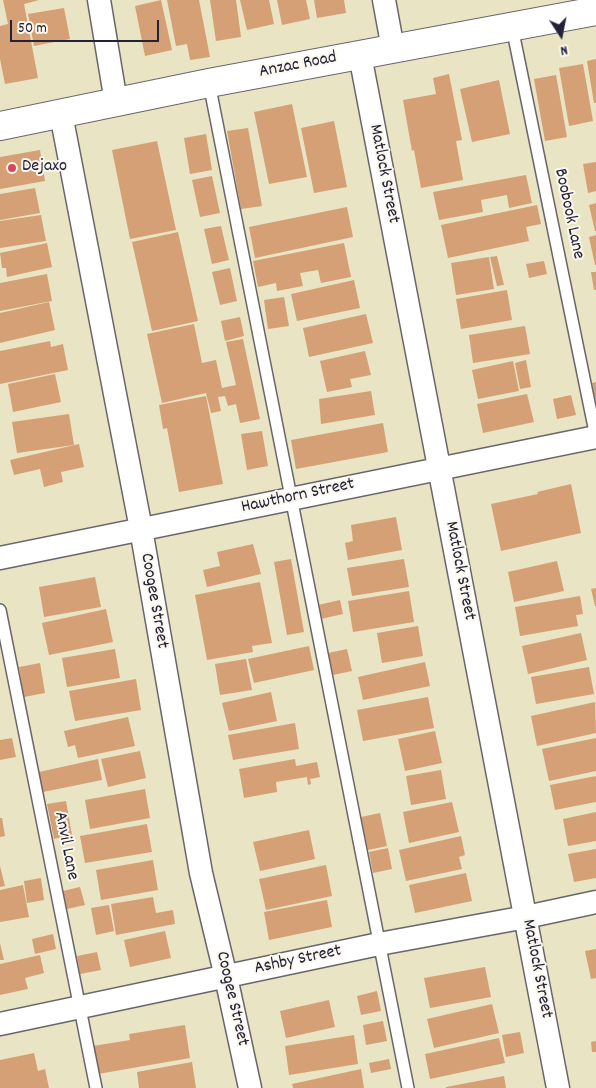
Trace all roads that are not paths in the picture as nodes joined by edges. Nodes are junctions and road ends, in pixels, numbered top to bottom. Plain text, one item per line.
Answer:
1 (98, 0) edge
2 (384, 0) edge
3 (596, 11) edge
4 (512, 27) junction
5 (392, 49) junction
6 (360, 55) junction
7 (209, 83) junction
8 (116, 102) junction
9 (61, 114) junction
10 (0, 126) edge
11 (596, 437) edge
12 (439, 468) junction
13 (292, 498) junction
14 (141, 529) junction
15 (0, 558) edge
16 (0, 610) edge
17 (596, 902) edge
18 (526, 917) junction
19 (379, 944) junction
20 (226, 977) junction
21 (79, 1008) junction
22 (0, 1024) edge
23 (96, 1088) edge
24 (250, 1088) edge
25 (408, 1088) edge
26 (558, 1088) edge

1 - 8 street
2 - 5 street
3 - 4 main road, Anzac Road
4 - 5 main road, Anzac Road
4 - 11 lane, Boobook Lane
5 - 6 main road, Anzac Road
6 - 7 main road, Anzac Road
6 - 12 street, Matlock Street
7 - 8 main road, Anzac Road
7 - 13 lane
8 - 9 main road, Anzac Road
9 - 10 main road, Anzac Road
9 - 14 street, Coogee Street
11 - 12 street, Hawthorn Street
12 - 13 street, Hawthorn Street
12 - 18 street, Matlock Street
13 - 14 street, Hawthorn Street
13 - 19 lane
14 - 15 street, Hawthorn Street
14 - 20 street, Coogee Street
16 - 21 lane, Anvil Lane
17 - 18 street, Ashby Street
18 - 19 street, Ashby Street
18 - 26 street, Matlock Street
19 - 20 street, Ashby Street
19 - 25 lane
20 - 21 street, Ashby Street
20 - 24 street, Coogee Street
21 - 22 street, Ashby Street
21 - 23 lane, Anvil Lane

